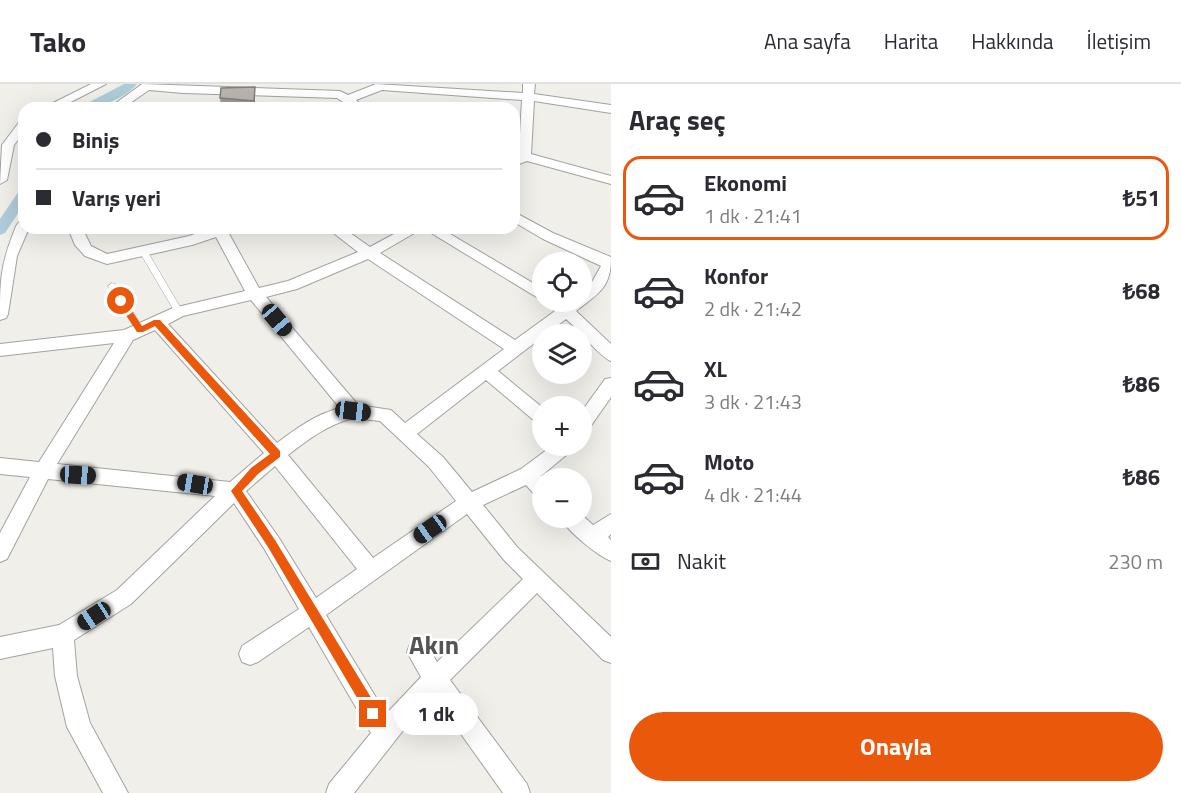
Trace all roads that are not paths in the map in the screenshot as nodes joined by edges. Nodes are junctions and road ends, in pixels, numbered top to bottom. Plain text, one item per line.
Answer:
1 (100, 84) edge
2 (529, 84) edge
3 (149, 85) edge
4 (382, 85) edge
5 (313, 89) edge
6 (294, 94) junction
7 (527, 97) junction
8 (349, 99) junction
9 (62, 102) edge
10 (124, 102) edge
11 (292, 102) edge
12 (353, 102) edge
13 (611, 109) edge
14 (16, 133) edge
15 (520, 144) edge
16 (520, 157) edge
17 (0, 180) edge
18 (611, 180) edge
19 (520, 220) edge
20 (20, 234) edge
21 (78, 234) edge
22 (204, 234) edge
23 (224, 234) edge
24 (342, 234) edge
25 (405, 234) edge
26 (440, 234) edge
27 (143, 251) junction
28 (369, 253) junction
29 (611, 263) edge
30 (112, 286) dead end
31 (532, 289) edge
32 (592, 290) edge
33 (254, 293) junction
34 (179, 312) junction
35 (556, 312) edge
36 (573, 312) edge
37 (0, 314) edge
38 (141, 330) junction
39 (516, 349) junction
40 (0, 350) edge
41 (611, 355) edge
42 (487, 371) junction
43 (611, 384) edge
44 (532, 409) edge
45 (353, 411) junction
46 (592, 411) edge
47 (405, 433) junction
48 (276, 454) junction
49 (553, 456) edge
50 (0, 466) edge
51 (44, 471) junction
52 (528, 476) junction
53 (532, 480) edge
54 (236, 491) junction
55 (468, 502) junction
56 (611, 523) edge
57 (582, 528) edge
58 (592, 537) junction
59 (611, 552) edge
60 (0, 553) edge
61 (371, 571) junction
62 (537, 579) junction
63 (313, 612) junction
64 (63, 635) junction
65 (0, 648) edge
66 (418, 651) dead end
67 (611, 652) edge
68 (250, 654) dead end
69 (435, 679) junction
70 (385, 734) junction
71 (116, 793) edge
72 (338, 793) edge
73 (518, 793) edge

1 - 9 street
2 - 7 street
3 - 6 street
3 - 10 street
4 - 7 street
4 - 8 street
5 - 6 street
5 - 8 street
6 - 11 street
7 - 13 street
7 - 15 street
8 - 12 street
14 - 17 street
16 - 18 street
19 - 29 street
20 - 37 street
21 - 27 street
22 - 27 street
23 - 33 street
24 - 28 street
25 - 28 street
26 - 31 street
27 - 34 lane
28 - 33 street
28 - 39 street
29 - 32 street
30 - 38 lane
33 - 34 street
33 - 45 street
34 - 38 street
35 - 39 street
36 - 41 street
38 - 40 street
38 - 48 street
38 - 51 street
39 - 42 street
42 - 44 street
42 - 47 street
43 - 46 street
45 - 47 street
45 - 48 street
47 - 55 street
48 - 54 street
48 - 61 street
49 - 52 street
50 - 51 street
51 - 54 street
51 - 60 street
52 - 53 street
52 - 55 street
54 - 63 street
54 - 64 street
55 - 61 street
55 - 62 street
56 - 58 street
57 - 58 street
58 - 59 street
61 - 63 street
62 - 67 street
62 - 69 street
63 - 68 street
63 - 70 street
64 - 65 street
64 - 71 street
66 - 69 street
69 - 70 street
69 - 73 street
70 - 72 street

